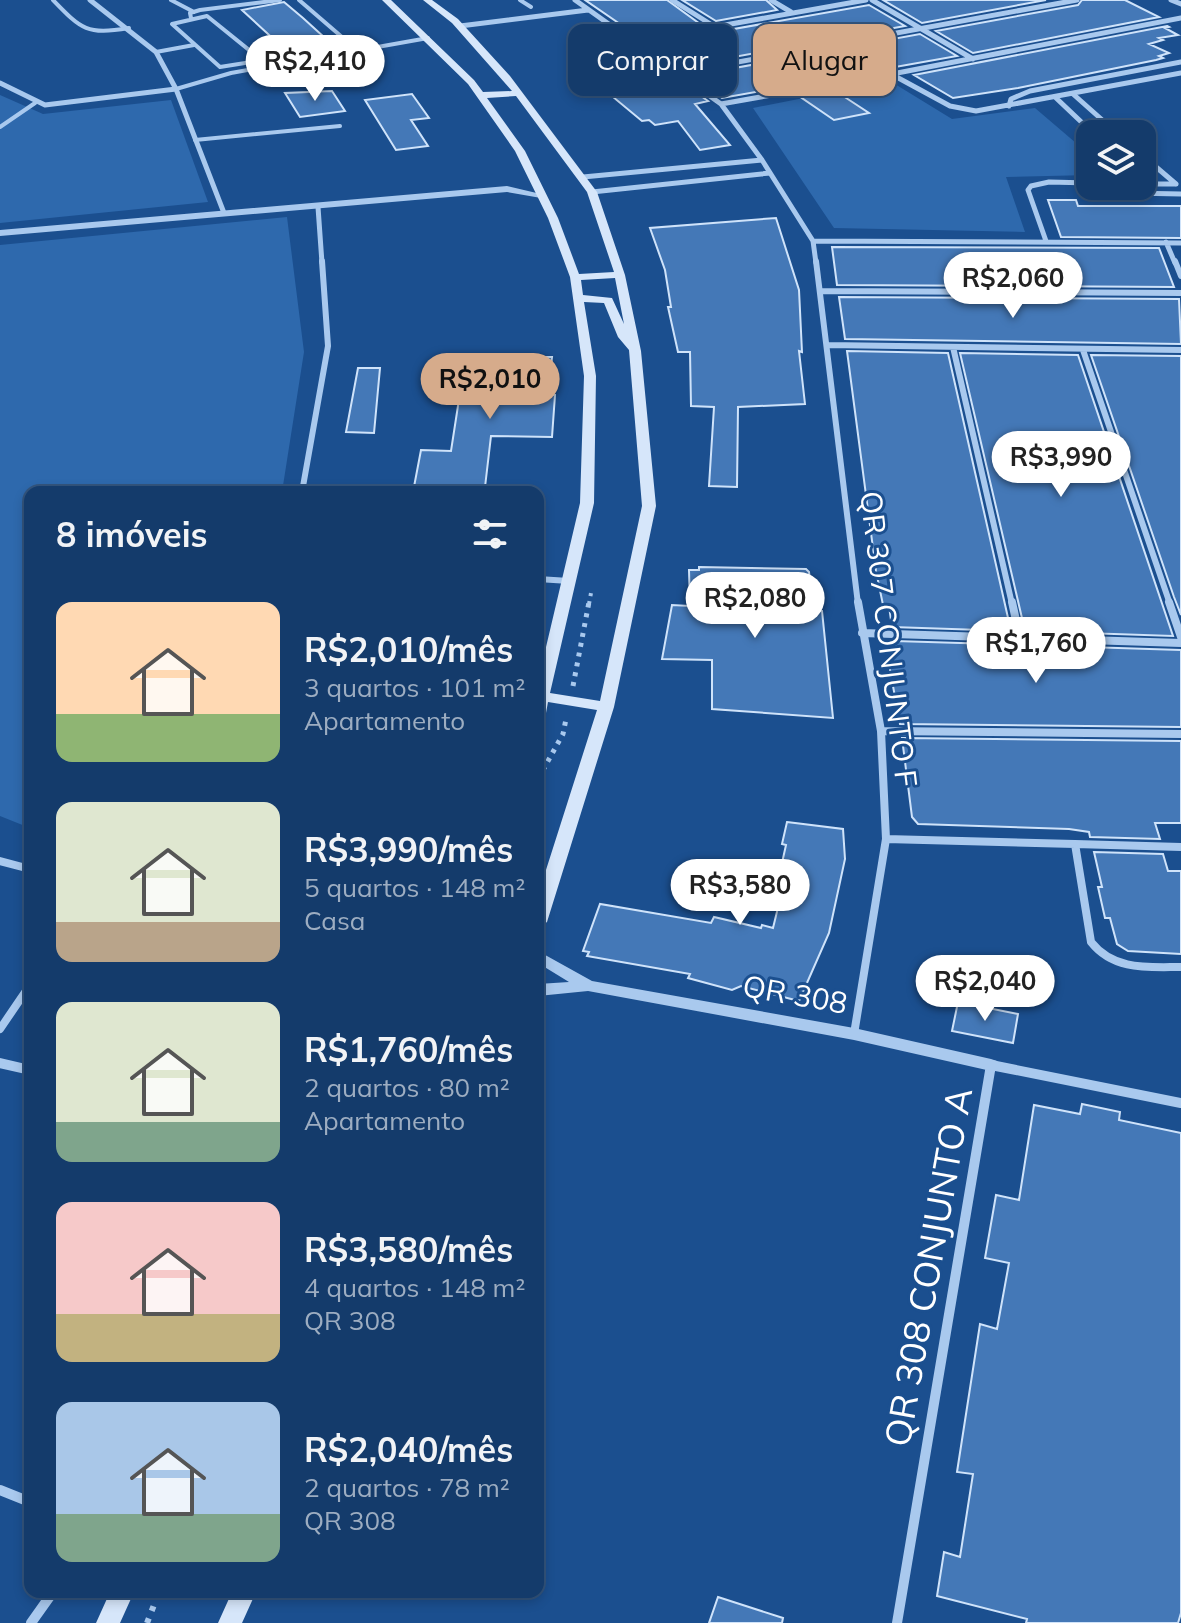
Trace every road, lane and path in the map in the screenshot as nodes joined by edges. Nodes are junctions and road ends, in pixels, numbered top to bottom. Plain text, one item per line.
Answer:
1 (53, 0) edge
2 (90, 0) edge
3 (171, 0) edge
4 (280, 0) edge
5 (299, 0) edge
6 (386, 0) edge
7 (427, 0) edge
8 (520, 0) edge
9 (575, 0) edge
10 (672, 0) edge
11 (771, 0) edge
12 (869, 0) edge
13 (1077, 0) edge
14 (1171, 0) edge
15 (1181, 4) edge
16 (531, 7) dead end
17 (589, 10) junction
18 (194, 12) junction
19 (791, 12) junction
20 (191, 18) junction
21 (1181, 18) edge
22 (610, 24) edge
23 (709, 24) edge
24 (723, 24) edge
25 (460, 26) junction
26 (129, 28) junction
27 (922, 29) junction
28 (428, 38) junction
29 (194, 45) junction
30 (357, 50) junction
31 (156, 52) junction
32 (974, 59) junction
33 (737, 62) edge
34 (1181, 62) edge
35 (896, 73) edge
36 (1181, 73) edge
37 (896, 77) edge
38 (507, 78) junction
39 (471, 82) junction
40 (0, 83) edge
41 (176, 89) junction
42 (520, 93) junction
43 (1073, 94) junction
44 (482, 95) junction
45 (710, 96) edge
46 (766, 96) edge
47 (1055, 97) junction
48 (35, 103) junction
49 (721, 104) junction
50 (1009, 106) junction
51 (1079, 120) edge
52 (1102, 120) edge
53 (340, 126) dead end
54 (0, 127) edge
55 (195, 140) junction
56 (762, 160) junction
57 (1156, 166) edge
58 (770, 173) junction
59 (532, 175) junction
60 (583, 177) junction
61 (1156, 183) edge
62 (1076, 184) edge
63 (1178, 184) edge
64 (507, 189) junction
65 (592, 192) junction
66 (1156, 194) edge
67 (1181, 194) edge
68 (541, 195) junction
69 (318, 207) junction
70 (224, 213) junction
71 (0, 233) edge
72 (813, 241) junction
73 (1046, 241) junction
74 (1166, 242) junction
75 (1181, 243) edge
76 (620, 275) junction
77 (1181, 276) edge
78 (575, 277) junction
79 (822, 291) junction
80 (1181, 293) edge
81 (579, 298) junction
82 (828, 345) junction
83 (953, 347) junction
84 (1083, 350) junction
85 (1181, 350) edge
86 (635, 351) junction
87 (303, 486) edge
88 (544, 579) edge
89 (570, 581) junction
90 (593, 583) dead end
91 (862, 633) junction
92 (1020, 639) junction
93 (1181, 640) edge
94 (544, 692) edge
95 (570, 701) junction
96 (544, 705) edge
97 (606, 707) junction
98 (881, 731) junction
99 (1181, 734) edge
100 (544, 768) edge
101 (886, 839) junction
102 (1075, 844) junction
103 (1181, 847) edge
104 (0, 861) edge
105 (24, 867) edge
106 (544, 903) edge
107 (544, 960) edge
108 (1181, 967) edge
109 (588, 986) junction
110 (544, 990) edge
111 (24, 994) edge
112 (0, 1029) edge
113 (854, 1034) junction
114 (0, 1063) edge
115 (991, 1065) junction
116 (24, 1069) edge
117 (1181, 1103) edge
118 (0, 1490) edge
119 (24, 1500) edge
120 (49, 1598) edge
121 (119, 1598) edge
122 (157, 1598) edge
123 (241, 1598) edge
124 (31, 1623) edge
125 (108, 1623) edge
126 (147, 1623) edge
127 (230, 1623) edge
128 (897, 1623) edge

1 - 26 lane
2 - 26 street
3 - 18 lane
4 - 18 lane
5 - 30 lane
6 - 28 main road
7 - 25 main road
8 - 16 lane
9 - 17 street
10 - 23 street
11 - 19 street
12 - 19 street
12 - 27 street
13 - 27 street
14 - 15 street
17 - 22 street
17 - 25 street
18 - 20 lane
19 - 24 street
20 - 29 lane
20 - 29 lane
21 - 32 street
25 - 38 main road
26 - 31 street
27 - 32 street
27 - 33 street
28 - 30 lane
28 - 39 main road
29 - 31 lane
30 - 41 lane
31 - 41 street
32 - 35 street
34 - 50 street
36 - 43 street
37 - 50 street
38 - 39 main road
38 - 42 main road
39 - 44 main road
40 - 48 street
41 - 48 street
41 - 55 street
42 - 44 main road
42 - 60 main road
43 - 47 street
43 - 52 street
44 - 59 main road
45 - 49 street
46 - 49 street
47 - 50 street
47 - 51 street
48 - 54 lane
49 - 56 street
53 - 55 lane
55 - 70 street
56 - 58 street
56 - 60 street
57 - 63 street
58 - 65 street
58 - 72 street
59 - 64 street
59 - 68 main road
60 - 65 main road
61 - 63 street
62 - 73 street
64 - 68 street
64 - 69 street
65 - 76 main road
66 - 67 street
68 - 78 main road
69 - 70 street
69 - 87 street
70 - 71 street
72 - 73 street
72 - 79 street, QR 307 CONJUNTO F
73 - 74 street
74 - 75 street
74 - 77 street
76 - 78 main road
76 - 86 main road
78 - 81 main road
79 - 80 street
79 - 82 street, QR 307 CONJUNTO F
81 - 86 main road
81 - 89 main road
82 - 83 street
82 - 91 street, QR 307 CONJUNTO F
83 - 84 street
83 - 92 street
84 - 85 street
84 - 93 street
86 - 97 main road
88 - 89 street
89 - 94 main road
90 - 95 path
91 - 92 street
91 - 98 street, QR 307 CONJUNTO F
92 - 93 street
95 - 96 main road
95 - 97 main road
95 - 100 path
97 - 106 main road
98 - 99 street
98 - 101 street, QR 307 CONJUNTO F
101 - 102 street
101 - 113 street, QR 307 CONJUNTO F
102 - 103 street
102 - 108 street
104 - 105 street
107 - 109 street, QR 308
109 - 110 street, QR 308
109 - 113 street, QR 308
111 - 112 street
113 - 115 street, QR 308
114 - 116 street
115 - 117 street, QR 308 CONJUNTO A
115 - 128 street, QR 308 CONJUNTO A
118 - 119 street
120 - 124 street
121 - 125 main road
122 - 126 path
123 - 127 main road

